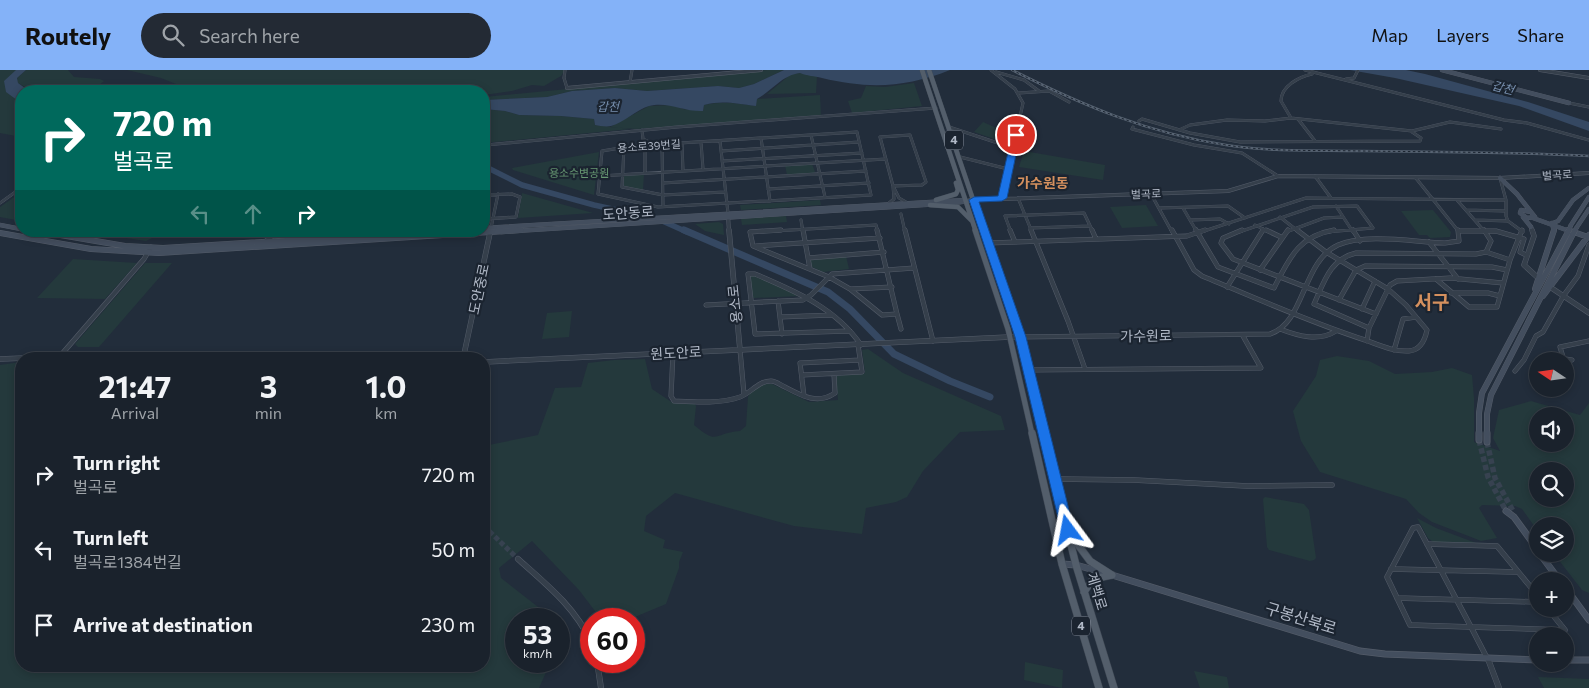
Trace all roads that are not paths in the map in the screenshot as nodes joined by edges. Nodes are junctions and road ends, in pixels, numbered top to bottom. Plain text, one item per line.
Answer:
1 (565, 70) edge
2 (632, 70) edge
3 (761, 70) edge
4 (922, 70) edge
5 (930, 70) edge
6 (1305, 70) edge
7 (1358, 70) edge
8 (1442, 70) edge
9 (1540, 70) edge
10 (993, 71) edge
11 (1330, 76) junction
12 (1589, 78) edge
13 (630, 82) junction
14 (567, 88) joint
15 (1039, 91) junction
16 (1019, 93) junction
17 (1069, 102) dead end
18 (1569, 103) joint
19 (1589, 107) edge
20 (936, 108) junction
21 (1291, 118) junction
22 (1298, 119) junction
23 (1139, 121) dead end
24 (949, 127) junction
25 (1132, 128) dead end
26 (1501, 129) dead end
27 (642, 130) junction
28 (1179, 130) junction
29 (1412, 131) junction
30 (811, 135) junction
31 (761, 138) junction
32 (720, 140) junction
33 (1589, 140) edge
34 (1315, 141) junction
35 (701, 142) junction
36 (859, 142) junction
37 (682, 144) junction
38 (490, 145) edge
39 (660, 145) junction
40 (814, 145) junction
41 (645, 146) junction
42 (624, 147) junction
43 (762, 148) junction
44 (1013, 148) junction
45 (721, 150) junction
46 (862, 153) junction
47 (816, 156) junction
48 (960, 157) junction
49 (764, 159) junction
50 (886, 159) junction
51 (864, 160) junction
52 (722, 161) junction
53 (817, 163) junction
54 (765, 166) junction
55 (723, 168) junction
56 (1008, 169) junction
57 (703, 170) junction
58 (683, 171) junction
59 (866, 171) junction
60 (663, 172) junction
61 (645, 173) junction
62 (1589, 173) edge
63 (623, 174) junction
64 (820, 174) junction
65 (600, 176) junction
66 (957, 176) junction
67 (1278, 176) junction
68 (1315, 176) junction
69 (766, 177) junction
70 (1415, 178) junction
71 (1500, 178) junction
72 (724, 180) junction
73 (663, 183) junction
74 (869, 183) junction
75 (822, 186) junction
76 (893, 186) junction
77 (1589, 188) edge
78 (768, 189) junction
79 (15, 192) edge
80 (725, 192) junction
81 (498, 194) junction
82 (1151, 194) junction
83 (490, 195) edge
84 (663, 195) junction
85 (825, 197) junction
86 (1589, 197) edge
87 (1002, 198) junction
88 (1018, 198) junction
89 (1331, 198) junction
90 (1521, 198) junction
91 (1433, 199) junction
92 (936, 200) junction
93 (966, 200) junction
94 (974, 200) junction
95 (1457, 200) junction
96 (1506, 200) junction
97 (770, 201) junction
98 (0, 203) edge
99 (726, 204) junction
100 (907, 204) junction
101 (890, 205) junction
102 (930, 205) junction
103 (1336, 206) junction
104 (663, 208) junction
105 (1159, 208) junction
106 (1183, 208) junction
107 (1589, 209) edge
108 (1466, 210) junction
109 (1505, 210) junction
110 (1522, 212) junction
111 (1084, 213) joint
112 (792, 214) junction
113 (807, 214) junction
114 (901, 214) junction
115 (1025, 215) junction
116 (728, 216) junction
117 (1532, 216) junction
118 (1280, 217) junction
119 (1343, 217) junction
120 (490, 218) edge
121 (493, 218) junction
122 (1245, 218) junction
123 (801, 220) junction
124 (1190, 220) junction
125 (1475, 220) junction
126 (1508, 220) junction
127 (973, 222) junction
128 (1551, 223) junction
129 (1229, 224) junction
130 (0, 225) edge
131 (1255, 225) junction
132 (1090, 226) junction
133 (1531, 227) junction
134 (15, 228) edge
135 (1030, 228) junction
136 (1295, 228) junction
137 (1350, 228) junction
138 (803, 229) junction
139 (491, 230) junction
140 (1262, 230) junction
141 (1483, 230) junction
142 (1459, 231) junction
143 (0, 233) edge
144 (1571, 233) junction
145 (1198, 234) junction
146 (490, 235) edge
147 (15, 236) edge
148 (1589, 236) edge
149 (23, 237) edge
150 (73, 237) edge
151 (270, 237) edge
152 (275, 237) edge
153 (350, 237) edge
154 (387, 237) edge
155 (489, 237) edge
156 (1175, 237) junction
157 (1281, 237) junction
158 (880, 238) junction
159 (1309, 238) junction
160 (1521, 238) junction
161 (1096, 239) junction
162 (1036, 241) junction
163 (1360, 241) junction
164 (276, 242) junction
165 (988, 242) junction
166 (1015, 242) junction
167 (1429, 242) junction
168 (264, 243) junction
169 (805, 243) junction
170 (1589, 245) edge
171 (753, 246) junction
172 (151, 248) junction
173 (884, 252) junction
174 (1326, 252) junction
175 (1486, 252) junction
176 (148, 253) junction
177 (1438, 253) junction
178 (1526, 256) junction
179 (808, 258) junction
180 (1338, 259) junction
181 (1510, 260) junction
182 (1242, 262) junction
183 (1448, 266) junction
184 (810, 268) junction
185 (914, 268) junction
186 (888, 270) junction
187 (1260, 270) junction
188 (1356, 270) junction
189 (1507, 270) junction
190 (1235, 273) junction
191 (1536, 276) dead end
192 (829, 277) junction
193 (1280, 278) junction
194 (1436, 279) junction
195 (1458, 279) junction
196 (1375, 281) junction
197 (1503, 284) junction
198 (892, 287) junction
199 (1227, 287) junction
200 (1304, 287) junction
201 (1553, 288) dead end
202 (850, 289) junction
203 (1388, 289) junction
204 (1319, 293) junction
205 (1451, 293) junction
206 (1534, 294) junction
207 (1564, 295) junction
208 (809, 296) junction
209 (1500, 296) junction
210 (1339, 300) junction
211 (1539, 300) junction
212 (778, 301) junction
213 (751, 302) junction
214 (734, 303) junction
215 (706, 305) dead end
216 (1362, 309) junction
217 (1291, 313) junction
218 (1589, 313) edge
219 (898, 314) junction
220 (1376, 314) junction
221 (832, 315) junction
222 (780, 317) junction
223 (1416, 317) junction
224 (1369, 328) junction
225 (902, 329) dead end
226 (1280, 329) junction
227 (850, 331) junction
228 (1336, 331) junction
229 (782, 334) junction
230 (757, 335) joint
231 (1243, 336) junction
232 (1010, 337) junction
233 (1020, 337) junction
234 (1074, 337) junction
235 (933, 341) junction
236 (1367, 341) junction
237 (1589, 341) edge
238 (859, 345) junction
239 (740, 350) junction
240 (1394, 350) junction
241 (64, 352) edge
242 (465, 352) edge
243 (1562, 352) edge
244 (673, 353) junction
245 (15, 358) edge
246 (0, 359) edge
247 (860, 360) junction
248 (490, 362) edge
249 (1085, 369) junction
250 (1028, 370) junction
251 (1515, 371) dead end
252 (834, 374) junction
253 (802, 375) junction
254 (744, 394) junction
255 (804, 396) junction
256 (1479, 440) tunnel mouth
257 (1487, 442) tunnel mouth
258 (1056, 479) junction
259 (1332, 485) dead end
260 (1511, 513) tunnel mouth
261 (1068, 530) junction
262 (1529, 538) edge
263 (1427, 544) junction
264 (518, 559) tunnel mouth
265 (1062, 564) junction
266 (1076, 565) junction
267 (1391, 569) junction
268 (1441, 570) junction
269 (1518, 572) junction
270 (1112, 575) junction
271 (1529, 585) edge
272 (1084, 592) junction
273 (1397, 598) junction
274 (1457, 599) junction
275 (1574, 600) edge
276 (1529, 602) edge
277 (1554, 617) edge
278 (1589, 620) edge
279 (580, 621) edge
280 (1472, 626) junction
281 (1488, 660) junction
282 (1529, 660) edge
283 (1574, 660) edge
284 (1589, 660) edge
285 (599, 673) edge
286 (601, 688) edge
287 (1099, 688) edge
288 (1114, 688) edge
289 (1498, 688) edge

1 - 14 street
2 - 13 street
3 - 13 street
4 - 20 main road, 계백로 / 4
5 - 24 main road, 계백로 / 4
6 - 11 street
7 - 11 street
8 - 18 main road
9 - 12 street
10 - 15 street
10 - 16 street
11 - 21 street
11 - 33 street
13 - 14 street
15 - 16 street
15 - 17 street
16 - 44 street
18 - 19 street
20 - 27 street
20 - 66 main road, 계백로 / 4
21 - 22 street
21 - 28 street
22 - 29 street
22 - 34 street
23 - 28 street
24 - 44 street
24 - 48 main road, 계백로 / 4
25 - 67 street
26 - 29 street
27 - 38 street
27 - 39 street
28 - 34 street
29 - 34 street
30 - 31 street, 용소로39번길
30 - 36 street, 용소로39번길
30 - 40 street
31 - 32 street, 용소로39번길
31 - 43 street
32 - 35 street, 용소로39번길
32 - 45 street
35 - 37 street, 용소로39번길
35 - 57 street
36 - 40 street
36 - 46 street
37 - 39 street, 용소로39번길
37 - 58 street
39 - 41 street, 용소로39번길
39 - 60 street
40 - 43 street
40 - 47 street
41 - 42 street, 용소로39번길
41 - 61 street
42 - 63 street
42 - 65 street, 용소로39번길
43 - 45 street
43 - 49 street
44 - 56 street
45 - 52 street
46 - 47 street
46 - 51 street
47 - 49 street
47 - 53 street
48 - 56 street
48 - 94 main road, 계백로 / 4
49 - 52 street
49 - 54 street
50 - 51 street
50 - 76 street
50 - 76 street
51 - 53 street
51 - 59 street
52 - 55 street
53 - 54 street
53 - 64 street
54 - 55 street
54 - 69 street
55 - 57 street
55 - 72 street
56 - 87 street
57 - 58 street
58 - 60 street
59 - 64 street
59 - 74 street
60 - 61 street
60 - 73 street
61 - 63 street
62 - 71 street, 벌곡로
63 - 65 street
63 - 84 street
64 - 69 street
64 - 75 street
65 - 104 street, 용소로39번길
66 - 92 main road
66 - 93 main road, 계백로 / 4
67 - 68 street, 벌곡로
67 - 82 street, 벌곡로
68 - 70 street, 벌곡로
68 - 89 street
69 - 72 street
69 - 78 street
70 - 71 street, 벌곡로
70 - 91 street
71 - 90 main road
71 - 96 street
72 - 73 street
72 - 80 street
73 - 84 street
74 - 75 street
74 - 85 street, 용소로39번길
75 - 78 street
75 - 85 street
76 - 100 street
76 - 101 street
77 - 128 main road
78 - 97 street
79 - 98 street
80 - 84 street
80 - 99 street
81 - 83 street
81 - 121 street, 도안중로
81 - 121 street
82 - 88 street, 벌곡로
82 - 105 street
84 - 104 street
85 - 97 street, 용소로39번길
86 - 144 main road, bridge
87 - 88 street, 벌곡로
87 - 94 street, 벌곡로
88 - 115 street
89 - 91 street
89 - 122 street
90 - 110 main road
90 - 117 main road
91 - 95 street
91 - 142 street
92 - 93 main road, 도안동로
92 - 100 main road, 도안동로
93 - 94 main road
93 - 102 main road, 도안동로
93 - 127 main road, 계백로 / 4
94 - 165 main road, 계백로 / 4
95 - 96 street
95 - 108 street
96 - 109 street
97 - 99 street, 용소로39번길
99 - 104 street, 용소로39번길
99 - 116 street
100 - 101 main road, 도안동로
100 - 102 main road, 도안동로
100 - 114 street
101 - 113 main road, 도안동로
101 - 114 street
101 - 116 main road, 도안동로
102 - 127 main road
103 - 118 street
103 - 119 street
103 - 137 street
105 - 106 street
105 - 156 street
106 - 122 street
106 - 124 street
107 - 144 main road, bridge
108 - 109 street
108 - 125 street
109 - 126 street
110 - 117 main road
110 - 133 main road
111 - 115 street
111 - 132 street
112 - 113 main road, 도안동로
112 - 116 main road, 도안동로
112 - 123 street
113 - 123 street
114 - 185 street
115 - 135 street
115 - 166 street
116 - 139 main road, 도안동로
116 - 139 main road, 도안동로
116 - 214 street, 용소로
117 - 128 main road
117 - 133 main road
118 - 131 street
118 - 136 street
119 - 136 street
119 - 137 street
120 - 121 street
121 - 139 street, 도안중로
122 - 129 street
123 - 138 street
124 - 129 street
124 - 145 street
125 - 126 street
125 - 141 street
126 - 160 street
127 - 232 main road, 계백로 / 4
128 - 148 main road
128 - 206 main road
129 - 145 street
130 - 134 main road
131 - 140 street
131 - 182 street
132 - 135 street
132 - 161 street
133 - 178 street
135 - 162 street
136 - 157 street
136 - 159 street
137 - 159 street
137 - 163 street
138 - 158 street
138 - 169 street
138 - 171 street
139 - 146 street, 도안중로
140 - 157 street
140 - 182 street
141 - 142 street
141 - 160 street
141 - 175 street
142 - 167 street
143 - 147 main road, 도안동로
144 - 206 main road
144 - 211 main road
145 - 156 street
145 - 190 street
148 - 211 main road
149 - 176 main road, 도안동로
150 - 172 main road
151 - 168 street
152 - 164 street
153 - 164 main road
154 - 176 main road, 도안동로
155 - 242 street, 도안중로
156 - 161 street
156 - 199 street
157 - 187 street
158 - 169 street
158 - 173 street
159 - 174 street
159 - 193 street
160 - 178 street
160 - 181 street
161 - 162 street
162 - 166 street
162 - 234 street
163 - 167 street
163 - 174 street
164 - 168 main road
165 - 166 street
165 - 233 main road, 계백로 / 4
167 - 177 street
168 - 172 main road
169 - 171 street
169 - 179 street
170 - 207 street
171 - 184 street
172 - 176 street
173 - 179 street
173 - 186 street
174 - 180 street
174 - 200 street
175 - 177 street
175 - 181 street
176 - 241 street
177 - 180 street
177 - 183 street
178 - 191 street
179 - 184 street
180 - 188 street
180 - 204 street
181 - 189 street
182 - 187 street
182 - 190 street
183 - 188 street
183 - 189 street
183 - 195 street
184 - 192 street
185 - 186 street
185 - 235 street
186 - 192 street
186 - 198 street
187 - 193 street
188 - 196 street
188 - 210 street
189 - 197 street
190 - 193 street
190 - 199 street
192 - 202 street
192 - 208 street
193 - 200 street
194 - 195 street
194 - 203 street
194 - 205 street
195 - 197 street
196 - 203 street
196 - 216 street
197 - 209 street
198 - 202 street
198 - 219 street
199 - 217 street
200 - 204 street
200 - 217 street
201 - 207 street
202 - 219 street
203 - 220 street
203 - 223 street
204 - 210 street
204 - 224 street
205 - 209 street
205 - 209 street
206 - 256 main road
207 - 218 street
207 - 251 street
208 - 212 street
208 - 213 street
208 - 221 street
210 - 216 street
211 - 257 main road
212 - 213 street
212 - 222 street
213 - 214 street
213 - 230 street
214 - 215 street
214 - 239 street, 용소로
216 - 220 street
217 - 226 street
217 - 228 street
219 - 225 street
220 - 224 street
221 - 222 street
221 - 227 street
222 - 229 street
223 - 240 street
223 - 240 street
224 - 236 street
226 - 228 street
226 - 231 street, 가수원로
227 - 229 street
227 - 238 street
228 - 236 street
229 - 230 street
231 - 234 street, 가수원로
231 - 249 street
232 - 233 street, 가수원로
232 - 235 street
232 - 265 main road, 계백로 / 4
233 - 234 street, 가수원로
233 - 250 main road, 계백로 / 4
234 - 249 street
235 - 238 street, 원도안로
236 - 240 street
237 - 243 street
238 - 239 street, 원도안로
238 - 247 street
239 - 244 street, 원도안로
239 - 254 street
244 - 248 street, 원도안로
244 - 254 street
245 - 246 street
247 - 252 street
247 - 253 street
249 - 250 street
250 - 258 main road, 계백로 / 4
252 - 253 street
252 - 255 street
253 - 255 street
254 - 255 street
258 - 259 street
258 - 261 main road, 계백로 / 4
260 - 262 main road
261 - 266 main road, 계백로 / 4
261 - 270 main road
263 - 267 street
263 - 268 street
263 - 269 street
264 - 279 street
265 - 266 main road, 구봉산북로
265 - 287 main road, 계백로 / 4
266 - 270 main road, 구봉산북로
266 - 272 main road, 계백로 / 4
267 - 268 street
267 - 273 street
268 - 269 street
268 - 274 street
269 - 271 street
270 - 272 main road
270 - 281 main road, 구봉산북로
272 - 288 main road, 계백로 / 4
273 - 274 street
273 - 280 street
274 - 276 street
274 - 280 street
275 - 278 main road
277 - 280 street
280 - 281 street
281 - 282 main road, 구봉산북로
281 - 289 street
283 - 284 main road
285 - 286 street

